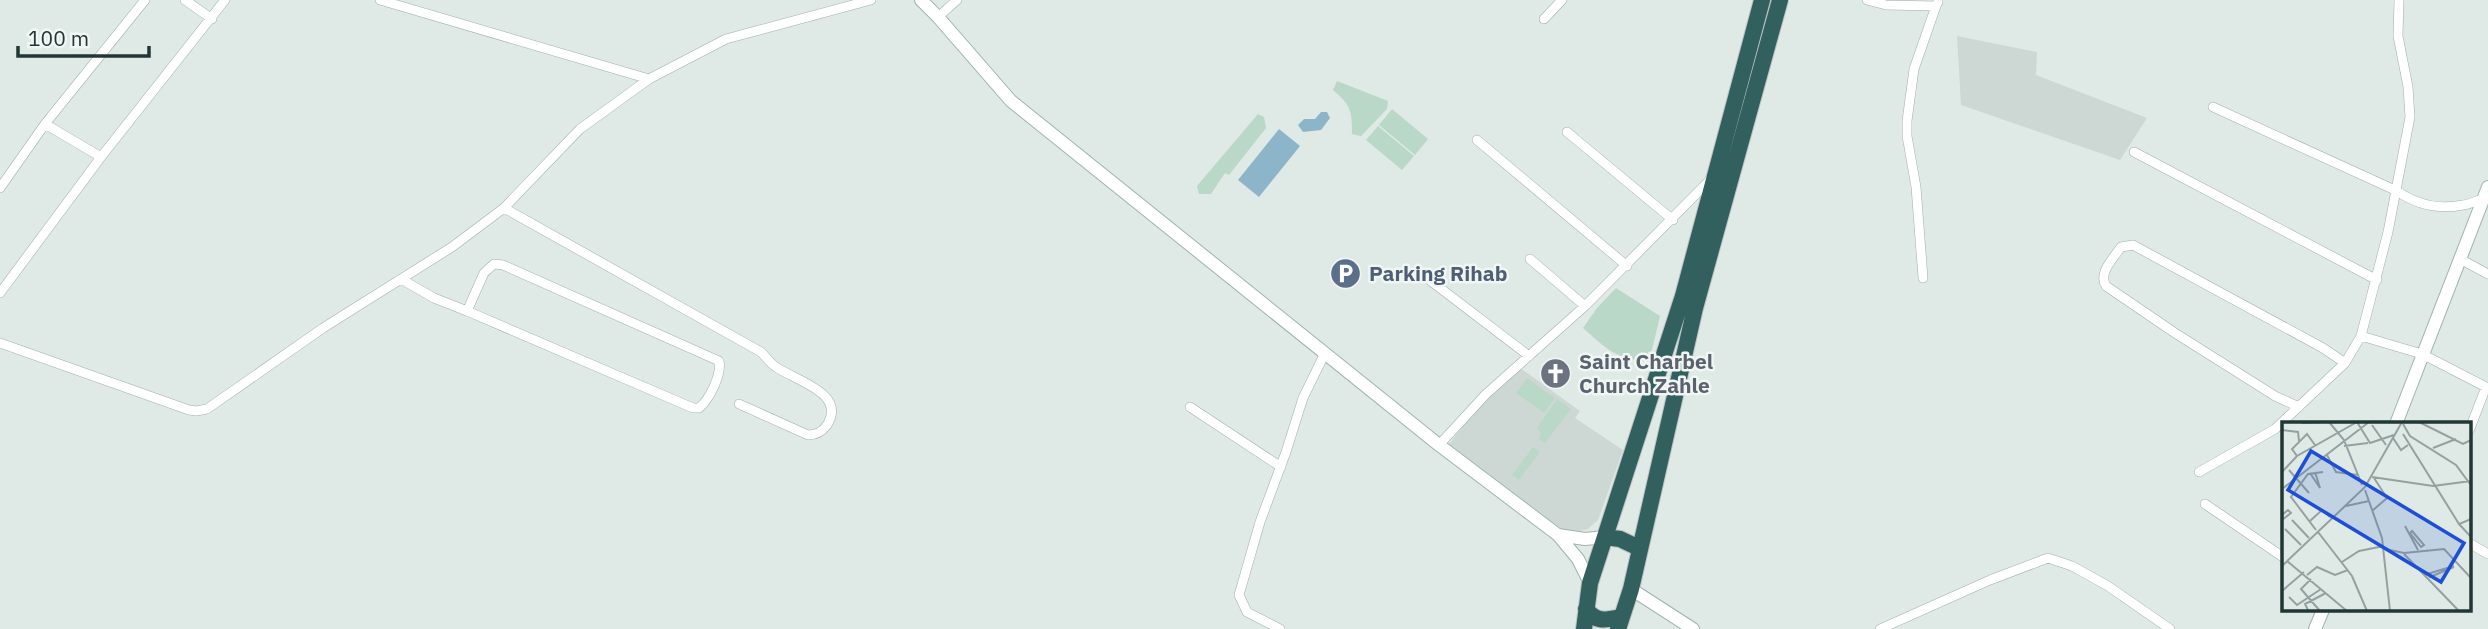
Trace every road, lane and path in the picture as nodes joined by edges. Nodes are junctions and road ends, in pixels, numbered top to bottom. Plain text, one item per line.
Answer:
1 (145, 0) edge
2 (185, 0) edge
3 (225, 0) edge
4 (380, 0) edge
5 (871, 0) edge
6 (921, 0) edge
7 (957, 0) edge
8 (1562, 0) edge
9 (1762, 0) edge
10 (1780, 0) edge
11 (1867, 0) edge
12 (2399, 0) edge
13 (1937, 3) edge
14 (938, 17) junction
15 (212, 19) junction
16 (1544, 19) dead end
17 (649, 79) junction
18 (2213, 107) dead end
19 (45, 124) junction
20 (1567, 132) dead end
21 (1477, 140) dead end
22 (2134, 152) dead end
23 (101, 157) junction
24 (1716, 174) junction
25 (0, 188) edge
26 (2397, 191) junction
27 (2487, 194) edge
28 (504, 208) junction
29 (1673, 220) junction
30 (1530, 259) dead end
31 (2460, 259) junction
32 (1627, 265) junction
33 (2488, 274) edge
34 (1423, 275) dead end
35 (1923, 278) dead end
36 (401, 279) junction
37 (2377, 280) junction
38 (0, 293) edge
39 (1586, 306) junction
40 (467, 311) junction
41 (2361, 336) junction
42 (0, 343) edge
43 (1325, 353) junction
44 (2422, 354) junction
45 (1529, 356) junction
46 (2345, 363) junction
47 (2487, 388) edge
48 (739, 404) dead end
49 (1190, 407) dead end
50 (2299, 408) junction
51 (2283, 422) edge
52 (2397, 422) edge
53 (2282, 423) edge
54 (2470, 429) edge
55 (1439, 445) junction
56 (1281, 467) junction
57 (2199, 472) dead end
58 (2205, 504) dead end
59 (1558, 535) junction
60 (1605, 537) junction
61 (2470, 544) edge
62 (1639, 548) junction
63 (2488, 554) edge
64 (2282, 556) edge
65 (1590, 583) junction
66 (1631, 589) junction
67 (1586, 610) junction
68 (2322, 612) edge
69 (1620, 623) edge
70 (1280, 629) edge
71 (1584, 629) edge
72 (1693, 629) edge
73 (1880, 629) edge
74 (2170, 629) edge
75 (2315, 629) edge

1 - 19 street
2 - 15 street
3 - 15 street
4 - 17 street
5 - 17 street
6 - 14 street
7 - 14 street
8 - 16 street
9 - 24 highway
10 - 62 highway
11 - 13 street
12 - 26 street
13 - 35 street
14 - 43 street
15 - 23 street
17 - 28 street
18 - 26 street
19 - 23 street
19 - 25 street
20 - 29 street
21 - 32 street
22 - 37 street
23 - 38 street
24 - 29 street
24 - 60 highway
26 - 27 street
26 - 37 street
27 - 31 street
28 - 36 street
28 - 48 street
29 - 32 street
30 - 39 street
31 - 33 street
31 - 44 street
32 - 39 street
34 - 45 street
36 - 40 street
36 - 42 street
37 - 41 street
39 - 45 street
40 - 40 street
41 - 44 street
41 - 46 street
43 - 55 street
43 - 56 street
44 - 47 street
44 - 52 street
45 - 55 street
46 - 50 street
46 - 50 street
47 - 54 street
49 - 56 street
50 - 51 street
53 - 57 street
55 - 59 street
56 - 70 street
58 - 64 street
59 - 60 street
59 - 65 street
60 - 62 highway
60 - 65 highway
61 - 63 street
62 - 66 highway
65 - 67 highway
66 - 69 highway
66 - 72 street
67 - 69 highway
67 - 71 highway
68 - 75 street
73 - 74 street

